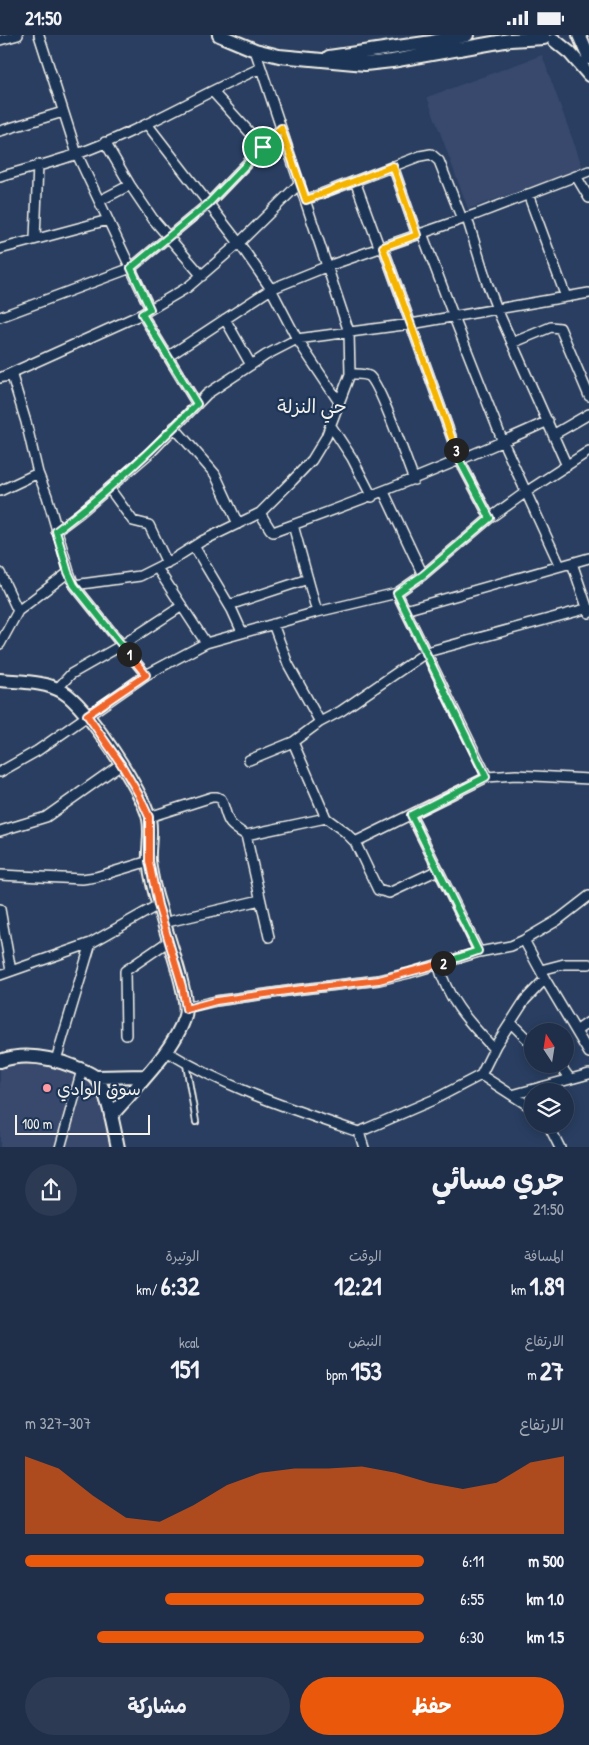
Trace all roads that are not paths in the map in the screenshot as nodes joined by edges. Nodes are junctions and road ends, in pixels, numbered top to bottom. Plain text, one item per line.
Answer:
1 (18, 35) edge
2 (39, 35) edge
3 (218, 35) edge
4 (466, 35) edge
5 (567, 35) edge
6 (579, 35) edge
7 (546, 38) edge
8 (0, 40) edge
9 (255, 50) junction
10 (319, 58) junction
11 (589, 58) edge
12 (261, 68) junction
13 (589, 75) edge
14 (212, 91) junction
15 (63, 112) junction
16 (146, 124) junction
17 (281, 128) junction
18 (0, 131) edge
19 (105, 142) junction
20 (263, 147) junction
21 (77, 154) junction
22 (38, 165) junction
23 (393, 166) junction
24 (589, 171) edge
25 (576, 176) junction
26 (0, 177) edge
27 (355, 181) junction
28 (300, 183) junction
29 (130, 185) junction
30 (528, 194) junction
31 (589, 198) edge
32 (306, 200) junction
33 (99, 201) junction
34 (208, 204) junction
35 (465, 219) junction
36 (108, 220) junction
37 (420, 234) junction
38 (169, 238) junction
39 (35, 239) junction
40 (239, 243) junction
41 (381, 248) junction
42 (0, 249) edge
43 (328, 266) junction
44 (131, 268) junction
45 (202, 276) junction
46 (271, 289) junction
47 (589, 293) edge
48 (566, 297) junction
49 (497, 309) junction
50 (146, 311) junction
51 (453, 315) junction
52 (0, 317) edge
53 (225, 319) junction
54 (411, 324) junction
55 (349, 332) junction
56 (297, 339) junction
57 (512, 343) junction
58 (169, 356) junction
59 (251, 365) junction
60 (350, 374) junction
61 (2, 377) edge
62 (589, 396) edge
63 (339, 403) junction
64 (197, 404) junction
65 (589, 414) edge
66 (548, 421) junction
67 (331, 426) junction
68 (174, 427) junction
69 (553, 435) junction
70 (503, 442) junction
71 (589, 451) edge
72 (460, 461) junction
73 (567, 466) junction
74 (38, 473) junction
75 (414, 480) junction
76 (109, 488) junction
77 (0, 491) edge
78 (384, 492) junction
79 (526, 492) junction
80 (372, 497) junction
81 (260, 513) junction
82 (490, 518) junction
83 (238, 524) junction
84 (293, 525) junction
85 (56, 531) junction
86 (194, 546) junction
87 (589, 558) edge
88 (167, 563) junction
89 (572, 563) junction
90 (560, 566) junction
91 (158, 568) junction
92 (68, 572) junction
93 (423, 575) junction
94 (1, 576) edge
95 (308, 579) junction
96 (74, 585) junction
97 (397, 593) junction
98 (229, 605) junction
99 (182, 606) junction
100 (405, 610) junction
101 (588, 610) edge
102 (18, 611) junction
103 (317, 611) junction
104 (273, 624) junction
105 (242, 632) junction
106 (206, 643) junction
107 (0, 644) edge
108 (122, 645) junction
109 (427, 652) junction
110 (146, 675) junction
111 (0, 679) edge
112 (57, 689) junction
113 (87, 715) junction
114 (320, 722) junction
115 (293, 742) junction
116 (249, 761) dead end
117 (121, 764) junction
118 (0, 772) edge
119 (486, 777) junction
120 (589, 779) edge
121 (411, 815) junction
122 (149, 817) junction
123 (326, 818) junction
124 (0, 831) edge
125 (246, 835) junction
126 (355, 842) junction
127 (149, 861) junction
128 (438, 870) junction
129 (0, 875) edge
130 (589, 896) edge
131 (260, 900) junction
132 (158, 905) junction
133 (0, 909) edge
134 (163, 923) junction
135 (269, 937) dead end
136 (524, 940) junction
137 (169, 941) junction
138 (91, 943) junction
139 (478, 951) junction
140 (438, 964) junction
141 (589, 964) edge
142 (541, 970) junction
143 (11, 971) junction
144 (0, 975) edge
145 (545, 979) junction
146 (186, 1009) junction
147 (589, 1022) edge
148 (511, 1023) junction
149 (576, 1031) junction
150 (126, 1035) dead end
151 (524, 1036) edge
152 (494, 1049) junction
153 (166, 1051) junction
154 (589, 1053) edge
155 (56, 1060) junction
156 (0, 1061) edge
157 (185, 1063) junction
158 (82, 1070) junction
159 (566, 1073) edge
160 (589, 1074) edge
161 (481, 1075) junction
162 (95, 1077) junction
163 (145, 1077) junction
164 (570, 1079) junction
165 (512, 1095) junction
166 (524, 1103) edge
167 (111, 1116) junction
168 (196, 1122) dead end
169 (359, 1132) junction
170 (553, 1133) edge
171 (60, 1147) edge
172 (118, 1147) edge
173 (364, 1147) edge
174 (560, 1147) edge

1 - 8 street
2 - 15 street
3 - 9 street
4 - 10 street
5 - 7 street
6 - 11 street
7 - 10 street
7 - 13 street
9 - 10 street
9 - 12 street
12 - 14 street
12 - 17 street
14 - 16 street
14 - 20 street
15 - 18 street
15 - 21 street
16 - 19 street
16 - 34 street
17 - 20 street
17 - 28 street
19 - 21 street
19 - 29 street
20 - 34 street
21 - 22 street
21 - 33 street
22 - 26 street
22 - 39 street
23 - 27 street
23 - 35 street
23 - 37 street
24 - 25 street
25 - 30 street
25 - 31 street
27 - 32 street
27 - 41 street
28 - 32 street
28 - 40 street
29 - 33 street
29 - 38 street
30 - 35 street
30 - 48 street
32 - 43 street
33 - 36 street
34 - 38 street
34 - 40 street
35 - 37 street
35 - 49 street
36 - 39 street
36 - 44 street
37 - 41 street
37 - 51 street
38 - 44 street
38 - 45 street
39 - 42 street
40 - 45 street
40 - 46 street
41 - 43 street
41 - 54 street
43 - 46 street
43 - 55 street
44 - 50 street
44 - 52 street
45 - 50 street
46 - 53 street
46 - 56 street
47 - 48 street
48 - 49 street
49 - 51 street
49 - 57 street
50 - 58 street
50 - 61 street
51 - 54 street
51 - 70 street
53 - 58 street
53 - 59 street
54 - 55 street
54 - 72 street
55 - 56 street
55 - 60 street
56 - 59 street
56 - 63 street
57 - 62 street
57 - 66 street
58 - 64 street
59 - 64 street
60 - 63 street
60 - 75 street
61 - 74 street
63 - 67 street
64 - 68 street
65 - 69 street
66 - 69 street
66 - 70 street
67 - 80 street
67 - 81 street
68 - 76 street
68 - 83 street
69 - 73 street
70 - 72 street
70 - 79 street
71 - 73 street
72 - 75 street
72 - 82 street
73 - 79 street
74 - 77 street
74 - 85 street
75 - 78 street
76 - 85 street
76 - 88 street
78 - 80 street
78 - 93 street
79 - 82 street
79 - 90 street
80 - 84 street
81 - 83 street
81 - 84 street
82 - 93 street
83 - 86 street
84 - 95 street
85 - 92 street
86 - 88 street
86 - 98 street
87 - 89 street
88 - 91 street
89 - 90 street
89 - 101 street
90 - 100 street
91 - 96 street
91 - 99 street
92 - 96 street
92 - 102 street
93 - 97 street
94 - 102 street
95 - 98 street
95 - 103 street
96 - 108 street
97 - 100 street
97 - 103 street
98 - 105 street
99 - 106 street
99 - 108 street
100 - 109 street
101 - 109 street
102 - 107 street
103 - 104 street
104 - 105 street
104 - 114 street
105 - 106 street
106 - 110 street
108 - 110 street
108 - 112 street
109 - 114 street
109 - 119 street
110 - 113 street
111 - 112 street
112 - 113 street
113 - 117 street
113 - 118 street
114 - 115 street
115 - 116 street
115 - 123 street
117 - 122 street
117 - 124 street
119 - 120 street
119 - 121 street
121 - 126 street
121 - 128 street
122 - 125 street
122 - 127 street
123 - 125 street
123 - 126 street
125 - 131 street
126 - 128 street
127 - 129 street
127 - 132 street
128 - 139 street
130 - 136 street
131 - 134 street
131 - 135 street
132 - 134 street
132 - 138 street
133 - 143 street
134 - 137 street
136 - 139 street
136 - 142 street
137 - 146 street
137 - 150 street
138 - 143 street
138 - 155 street
139 - 140 street
140 - 146 street
140 - 152 street
141 - 142 street
142 - 145 street
143 - 144 street
145 - 148 street
145 - 149 street
146 - 153 street
147 - 149 street
148 - 151 street
148 - 152 street
149 - 154 street
152 - 161 street
153 - 157 street
153 - 163 street
155 - 156 street
155 - 158 street
157 - 168 lane
157 - 169 street
158 - 162 street
158 - 171 street
159 - 164 street
160 - 164 street
161 - 165 street
161 - 169 street
162 - 163 street
162 - 167 street
163 - 167 street
164 - 165 street
165 - 166 street
167 - 172 street
169 - 173 street
170 - 174 street

